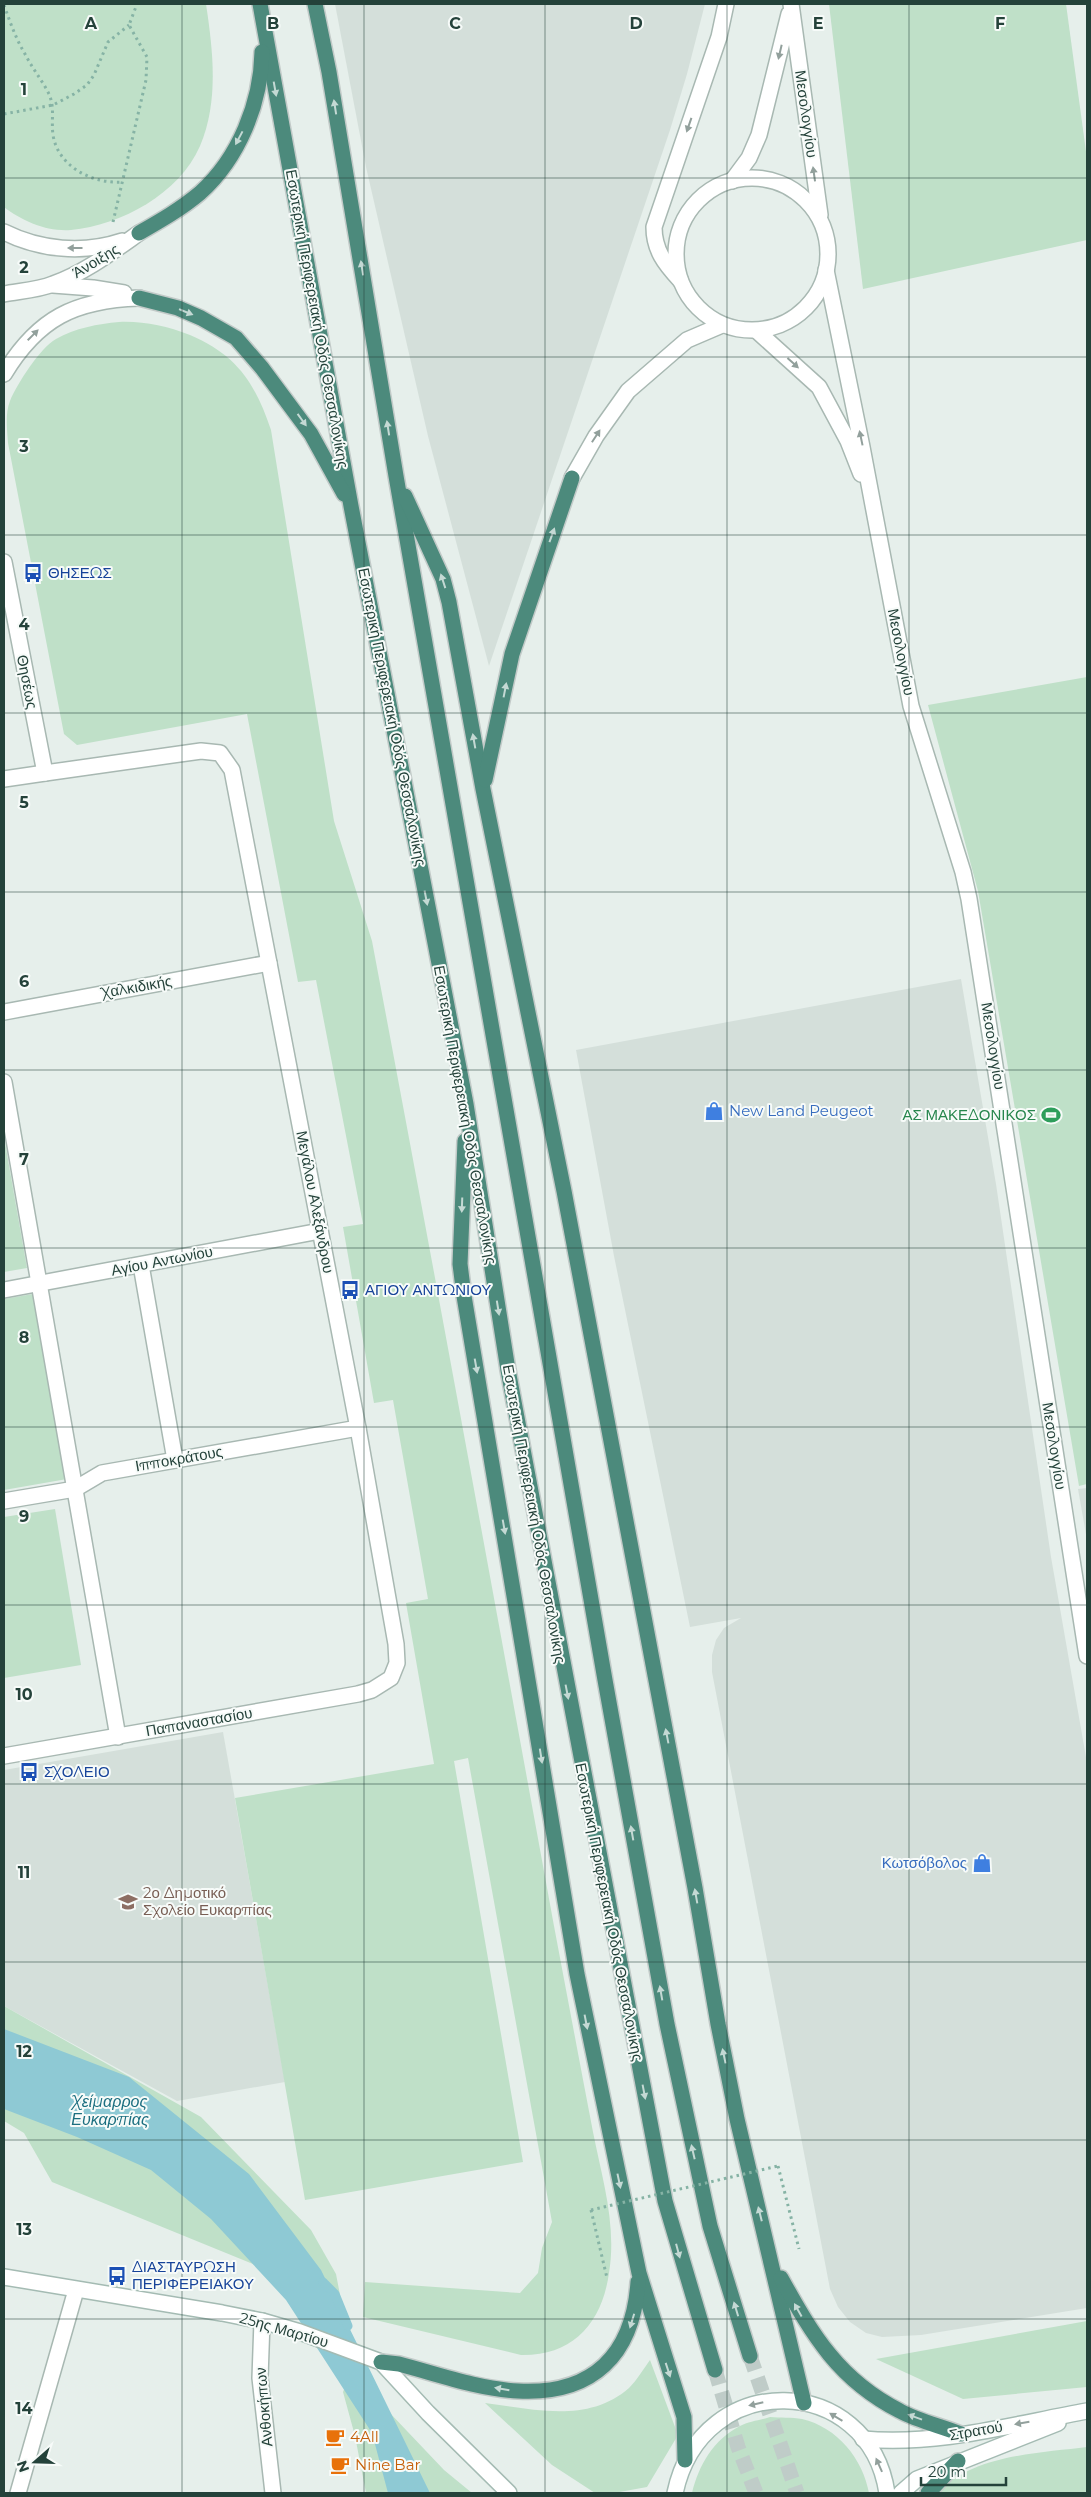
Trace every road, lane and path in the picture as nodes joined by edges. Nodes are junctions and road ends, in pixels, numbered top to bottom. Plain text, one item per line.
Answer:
1 (137, 4) edge
2 (260, 4) edge
3 (315, 4) edge
4 (726, 4) edge
5 (791, 4) edge
6 (4, 5) edge
7 (263, 24) junction
8 (128, 25) junction
9 (53, 105) junction
10 (4, 114) edge
11 (732, 181) junction
12 (122, 182) junction
13 (821, 223) junction
14 (4, 232) edge
15 (139, 233) junction
16 (115, 244) junction
17 (826, 270) junction
18 (680, 280) junction
19 (51, 285) junction
20 (4, 294) edge
21 (139, 298) junction
22 (722, 325) junction
23 (757, 331) junction
24 (4, 374) edge
25 (396, 476) junction
26 (572, 478) joint
27 (873, 503) junction
28 (351, 506) junction
29 (4, 562) edge
30 (45, 773) junction
31 (4, 779) edge
32 (483, 789) junction
33 (269, 963) junction
34 (4, 1012) edge
35 (4, 1082) edge
36 (466, 1104) junction
37 (320, 1231) junction
38 (141, 1265) junction
39 (39, 1284) junction
40 (4, 1290) edge
41 (358, 1428) junction
42 (175, 1460) junction
43 (74, 1489) junction
44 (4, 1502) edge
45 (1087, 1656) edge
46 (391, 1678) joint
47 (118, 1737) junction
48 (4, 1756) edge
49 (799, 2249) dead end
50 (772, 2262) junction
51 (639, 2273) junction
52 (4, 2277) edge
53 (607, 2278) dead end
54 (76, 2290) junction
55 (262, 2322) junction
56 (750, 2356) tunnel mouth
57 (381, 2362) junction
58 (715, 2370) tunnel mouth
59 (804, 2403) junction
60 (1087, 2411) edge
61 (961, 2434) junction
62 (864, 2439) junction
63 (685, 2460) junction
64 (958, 2461) junction
65 (18, 2493) edge
66 (273, 2493) edge
67 (509, 2493) edge
68 (675, 2493) edge
69 (887, 2493) edge
70 (901, 2493) edge
71 (928, 2493) edge

1 - 8 path
2 - 7 highway, Εσωτερική Περιφερειακή Οδός Θεσσαλονίκης
25 -> 3 highway
4 -> 18 street
5 -> 11 street, Μεσολογγίου
13 -> 5 street, Μεσολογγίου
6 - 9 path
7 -> 15 highway
7 -> 28 highway, Εσωτερική Περιφερειακή Οδός Θεσσαλονίκης
8 - 9 path
8 - 12 path
9 - 10 path
9 - 12 path
11 - 13 street
11 - 18 street
12 - 16 path
13 - 17 street
16 -> 14 street
15 - 16 street
15 - 19 street, Άνοιξης
17 - 23 street
27 -> 17 street, Μεσολογγίου
18 - 22 street
19 - 20 street, Άνοιξης
19 - 21 street, Άνοιξης
24 -> 21 street
21 -> 28 highway
22 - 23 street
26 -> 22 street
23 -> 27 street, Μεσολογγίου
32 -> 25 highway
56 -> 25 highway
32 -> 26 highway
27 - 45 street, Μεσολογγίου
28 -> 36 highway, Εσωτερική Περιφερειακή Οδός Θεσσαλονίκης
29 - 30 street, Θησέως
30 - 31 street
30 - 33 street, Μεγάλου Αλεξάνδρου
50 -> 32 highway
33 - 34 street, Χαλκιδικής
33 - 37 street, Μεγάλου Αλεξάνδρου
35 - 39 street
36 -> 51 highway
36 -> 58 highway, Εσωτερική Περιφερειακή Οδός Θεσσαλονίκης
37 - 38 street, Αγίου Αντωνίου
37 - 41 street, Μεγάλου Αλεξάνδρου
38 - 39 street, Αγίου Αντωνίου
38 - 42 street
39 - 40 street, Αγίου Αντωνίου
39 - 43 street
41 - 42 street, Ιπποκράτους
41 - 46 street, Μεγάλου Αλεξάνδρου
42 - 43 street, Ιπποκράτους
43 - 44 street, Ιπποκράτους
43 - 47 street
46 - 47 street, Παπαναστασίου
47 - 48 street, Παπαναστασίου
49 - 53 path, bridge
50 - 59 highway
61 -> 50 highway
51 -> 57 highway
51 -> 63 highway
52 - 54 street, 25ης Μαρτίου
54 - 55 street, 25ης Μαρτίου
54 - 65 street
55 - 57 street, 25ης Μαρτίου
55 - 66 street, Ανθοκήπων
57 - 67 street, 25ης Μαρτίου
62 -> 59 street
59 -> 63 street
60 -> 61 street, Στρατού
60 - 64 street, Στρατού
61 - 62 street, Στρατού
69 -> 62 street
63 - 68 street
64 - 70 street, Στρατού
64 - 71 highway

